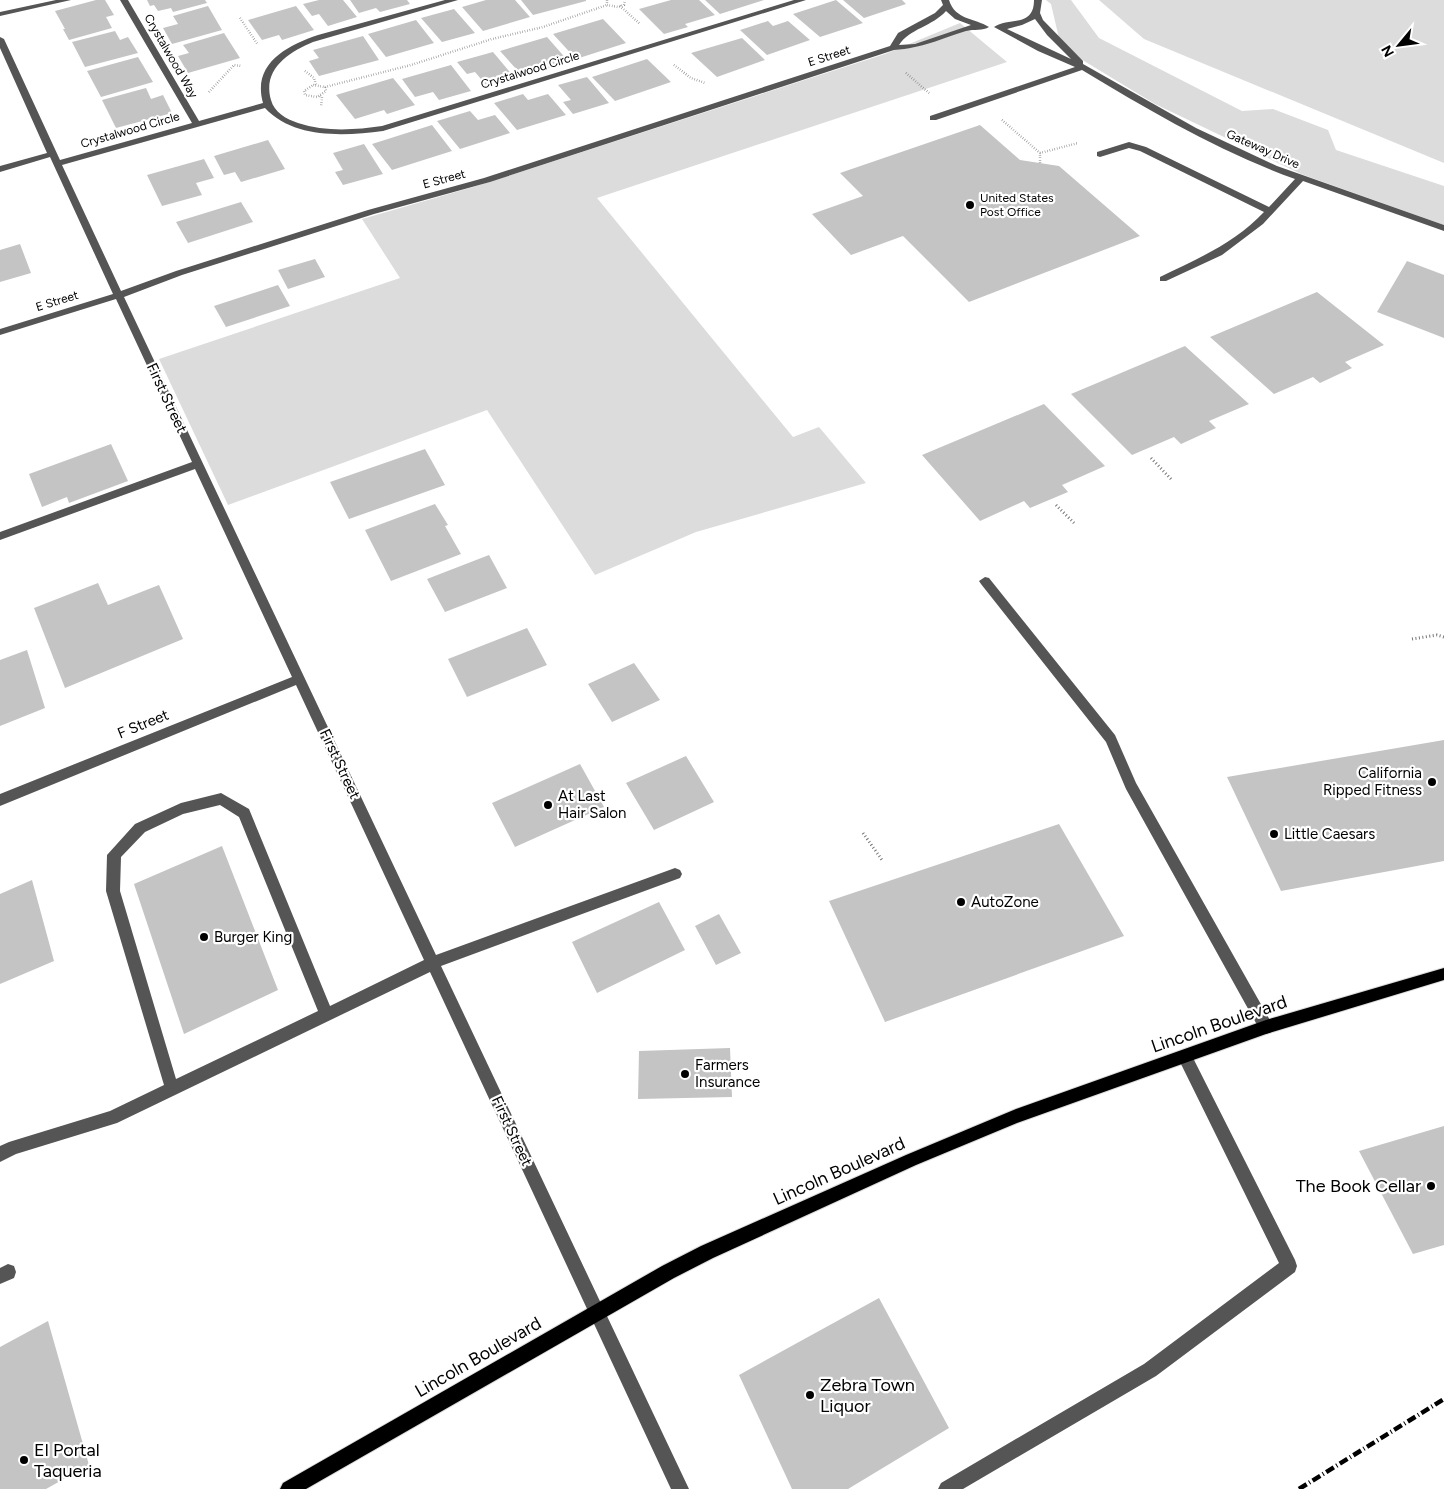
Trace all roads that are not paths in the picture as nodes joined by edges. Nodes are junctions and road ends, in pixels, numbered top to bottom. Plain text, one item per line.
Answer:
1 (67, 0) edge
2 (124, 0) edge
3 (454, 0) edge
4 (802, 0) edge
5 (1038, 0) edge
6 (945, 3) edge
7 (0, 14) edge
8 (1036, 14) junction
9 (985, 26) junction
10 (998, 27) junction
11 (0, 39) edge
12 (893, 48) junction
13 (1083, 67) junction
14 (268, 104) junction
15 (933, 118) dead end
16 (197, 125) junction
17 (52, 154) junction
18 (1100, 154) dead end
19 (57, 164) junction
20 (0, 169) edge
21 (1300, 179) junction
22 (1270, 212) junction
23 (1444, 228) edge
24 (1163, 279) dead end
25 (120, 296) junction
26 (0, 332) edge
27 (198, 464) junction
28 (0, 536) edge
29 (984, 581) dead end
30 (299, 679) junction
31 (0, 800) edge
32 (675, 874) dead end
33 (433, 963) junction
34 (1444, 974) edge
35 (326, 1014) junction
36 (1266, 1027) junction
37 (1185, 1057) junction
38 (172, 1089) junction
39 (0, 1154) edge
40 (597, 1313) junction
41 (289, 1489) edge
42 (680, 1489) edge
43 (947, 1489) edge

1 - 7 street
2 - 16 street, Crystalwood Way
3 - 14 street
4 - 14 street, Crystalwood Circle
5 - 8 street
6 - 9 street
6 - 12 street, E Street
8 - 10 street
8 - 13 street, Gateway Drive
9 - 10 street
9 - 12 street, E Street
10 - 13 street, Gateway Drive
11 - 17 street, First Street
12 - 25 street, E Street
13 - 15 street
13 - 21 street, Gateway Drive
14 - 16 street, Crystalwood Circle
16 - 19 street, Crystalwood Circle
17 - 19 street, First Street
17 - 20 street
18 - 22 street
19 - 25 street, First Street
21 - 22 street
21 - 23 street, Gateway Drive
22 - 24 street
25 - 26 street, E Street
25 - 27 street, First Street
27 - 28 street
27 - 30 street, First Street
29 - 36 street
30 - 31 street, F Street
30 - 33 street, First Street
32 - 33 street
33 - 35 street
33 - 40 street, First Street
34 - 36 main road, Lincoln Boulevard
35 - 38 street
35 - 38 street
36 - 37 main road, Lincoln Boulevard
37 - 40 main road, Lincoln Boulevard
37 - 43 street
38 - 39 street
40 - 41 main road, Lincoln Boulevard
40 - 42 street, First Street

